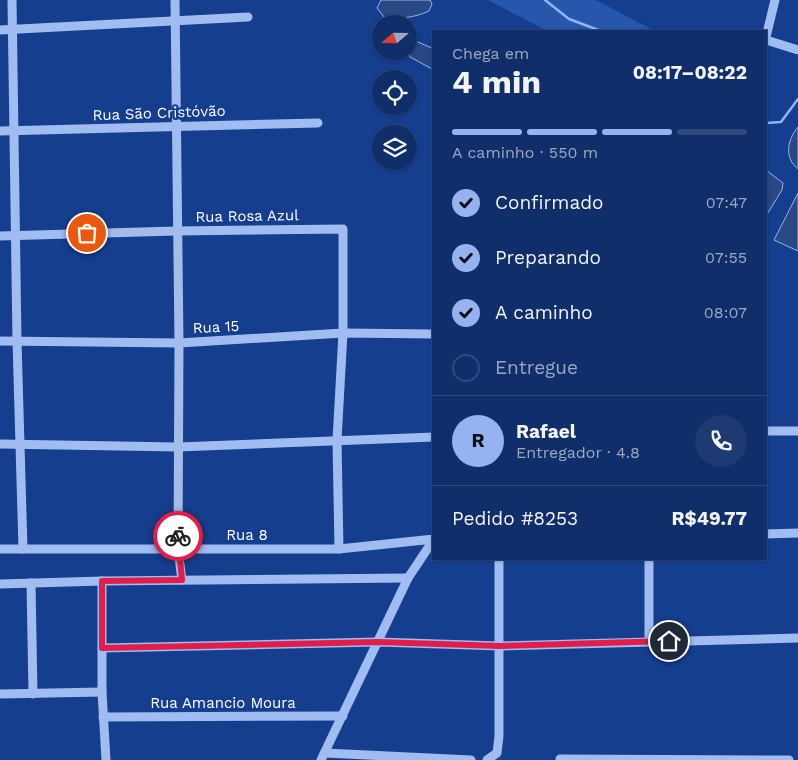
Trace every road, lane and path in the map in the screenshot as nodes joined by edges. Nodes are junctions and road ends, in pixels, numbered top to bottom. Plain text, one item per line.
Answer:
1 (12, 0) edge
2 (175, 0) edge
3 (775, 0) edge
4 (248, 17) dead end
5 (175, 20) junction
6 (0, 30) edge
7 (12, 30) junction
8 (767, 34) edge
9 (767, 38) edge
10 (798, 50) edge
11 (318, 123) dead end
12 (176, 126) junction
13 (0, 131) edge
14 (15, 131) junction
15 (176, 231) junction
16 (16, 235) junction
17 (0, 236) edge
18 (343, 334) junction
19 (432, 334) edge
20 (0, 341) edge
21 (17, 341) junction
22 (179, 343) junction
23 (767, 431) edge
24 (798, 431) edge
25 (432, 437) edge
26 (337, 440) junction
27 (0, 444) edge
28 (21, 444) junction
29 (178, 447) junction
30 (798, 533) edge
31 (767, 534) edge
32 (432, 539) edge
33 (432, 542) edge
34 (0, 549) edge
35 (22, 549) junction
36 (339, 549) junction
37 (178, 550) junction
38 (499, 560) edge
39 (648, 560) edge
40 (408, 578) junction
41 (182, 580) junction
42 (102, 581) junction
43 (31, 583) junction
44 (0, 584) edge
45 (798, 638) edge
46 (649, 641) junction
47 (378, 642) junction
48 (500, 646) junction
49 (102, 648) junction
50 (102, 692) junction
51 (0, 694) edge
52 (33, 694) junction
53 (343, 716) junction
54 (103, 717) junction
55 (323, 757) edge
56 (560, 759) dead end
57 (106, 760) edge
58 (471, 760) edge
59 (487, 760) edge
60 (789, 760) edge

1 - 7 street
2 - 5 street
3 - 8 street
4 - 5 street
5 - 7 street
5 - 12 street
6 - 7 street
7 - 14 street
9 - 10 street
11 - 12 street, Rua São Cristóvão
12 - 14 street, Rua São Cristóvão
12 - 15 street
13 - 14 street, Rua São Cristóvão
14 - 16 street
15 - 16 street, Rua Rosa Azul
15 - 18 street, Rua Rosa Azul
15 - 22 street
16 - 17 street, Rua Rosa Azul
16 - 21 street
18 - 19 street, Rua 15
18 - 22 street, Rua 15
18 - 26 street
20 - 21 street, Rua 15
21 - 22 street, Rua 15
21 - 28 street
22 - 29 street
23 - 24 street
25 - 26 street
26 - 29 street
26 - 36 street
27 - 28 street
28 - 29 street
28 - 35 street
29 - 37 street
30 - 31 street
32 - 36 street, Rua 8
33 - 40 street
34 - 35 street, Rua 8
35 - 37 street, Rua 8
36 - 37 street, Rua 8
37 - 41 street
38 - 48 street
39 - 46 street
40 - 41 street
40 - 47 street
41 - 42 street
42 - 43 street
42 - 49 street
43 - 44 street
43 - 52 street
45 - 46 street
46 - 48 street
47 - 48 street
47 - 49 street
47 - 53 street
48 - 59 street
49 - 50 street
50 - 52 street
50 - 54 street
51 - 52 street
53 - 54 street, Rua Amancio Moura
53 - 55 street
54 - 57 street
55 - 58 street
56 - 60 street

